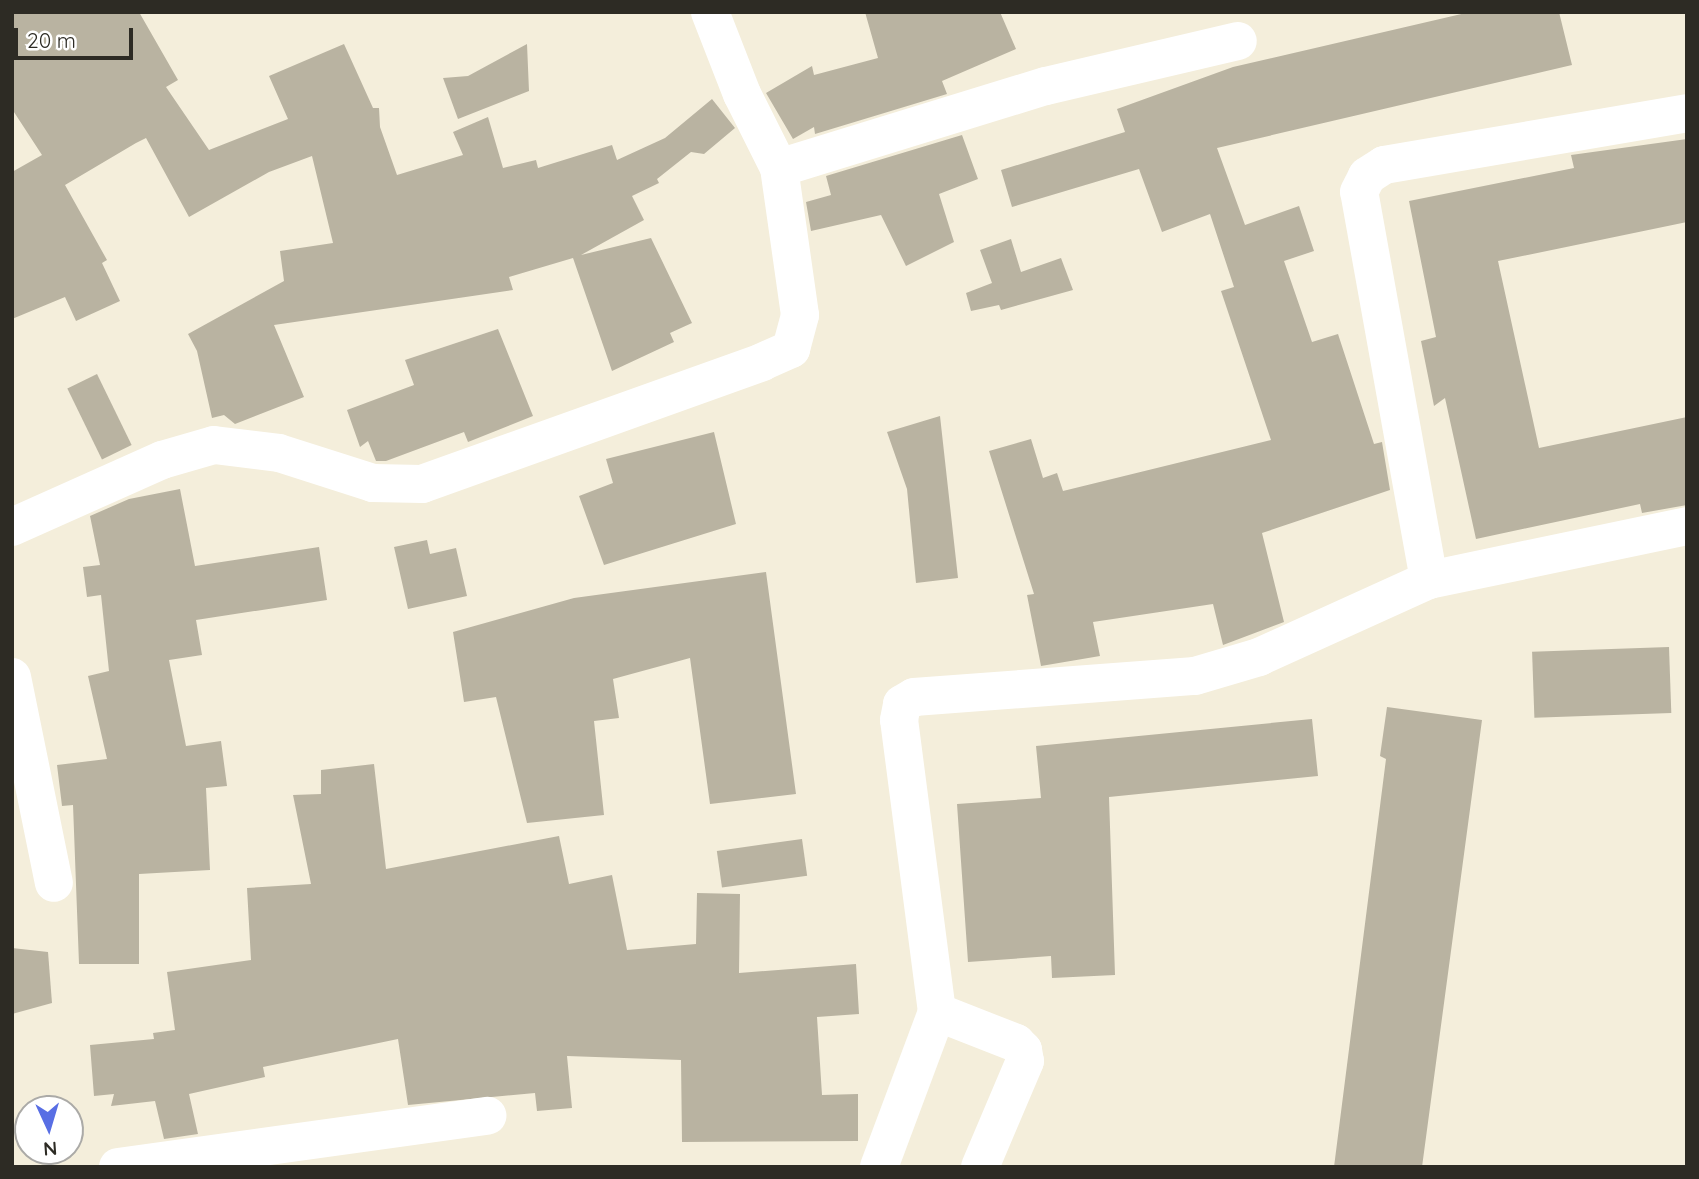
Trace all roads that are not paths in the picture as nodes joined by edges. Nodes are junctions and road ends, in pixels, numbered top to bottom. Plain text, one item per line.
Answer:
1 (710, 12) edge
2 (1238, 41) dead end
3 (1687, 113) edge
4 (779, 168) junction
5 (1687, 526) edge
6 (12, 527) edge
7 (1429, 580) junction
8 (12, 677) edge
9 (54, 883) dead end
10 (937, 1012) junction
11 (487, 1116) dead end
12 (118, 1167) edge
13 (879, 1167) edge
14 (980, 1167) edge

1 - 4 street
2 - 4 street
3 - 7 street
4 - 6 street
5 - 7 street
7 - 10 street
8 - 9 street
10 - 13 street
10 - 14 street
11 - 12 street

